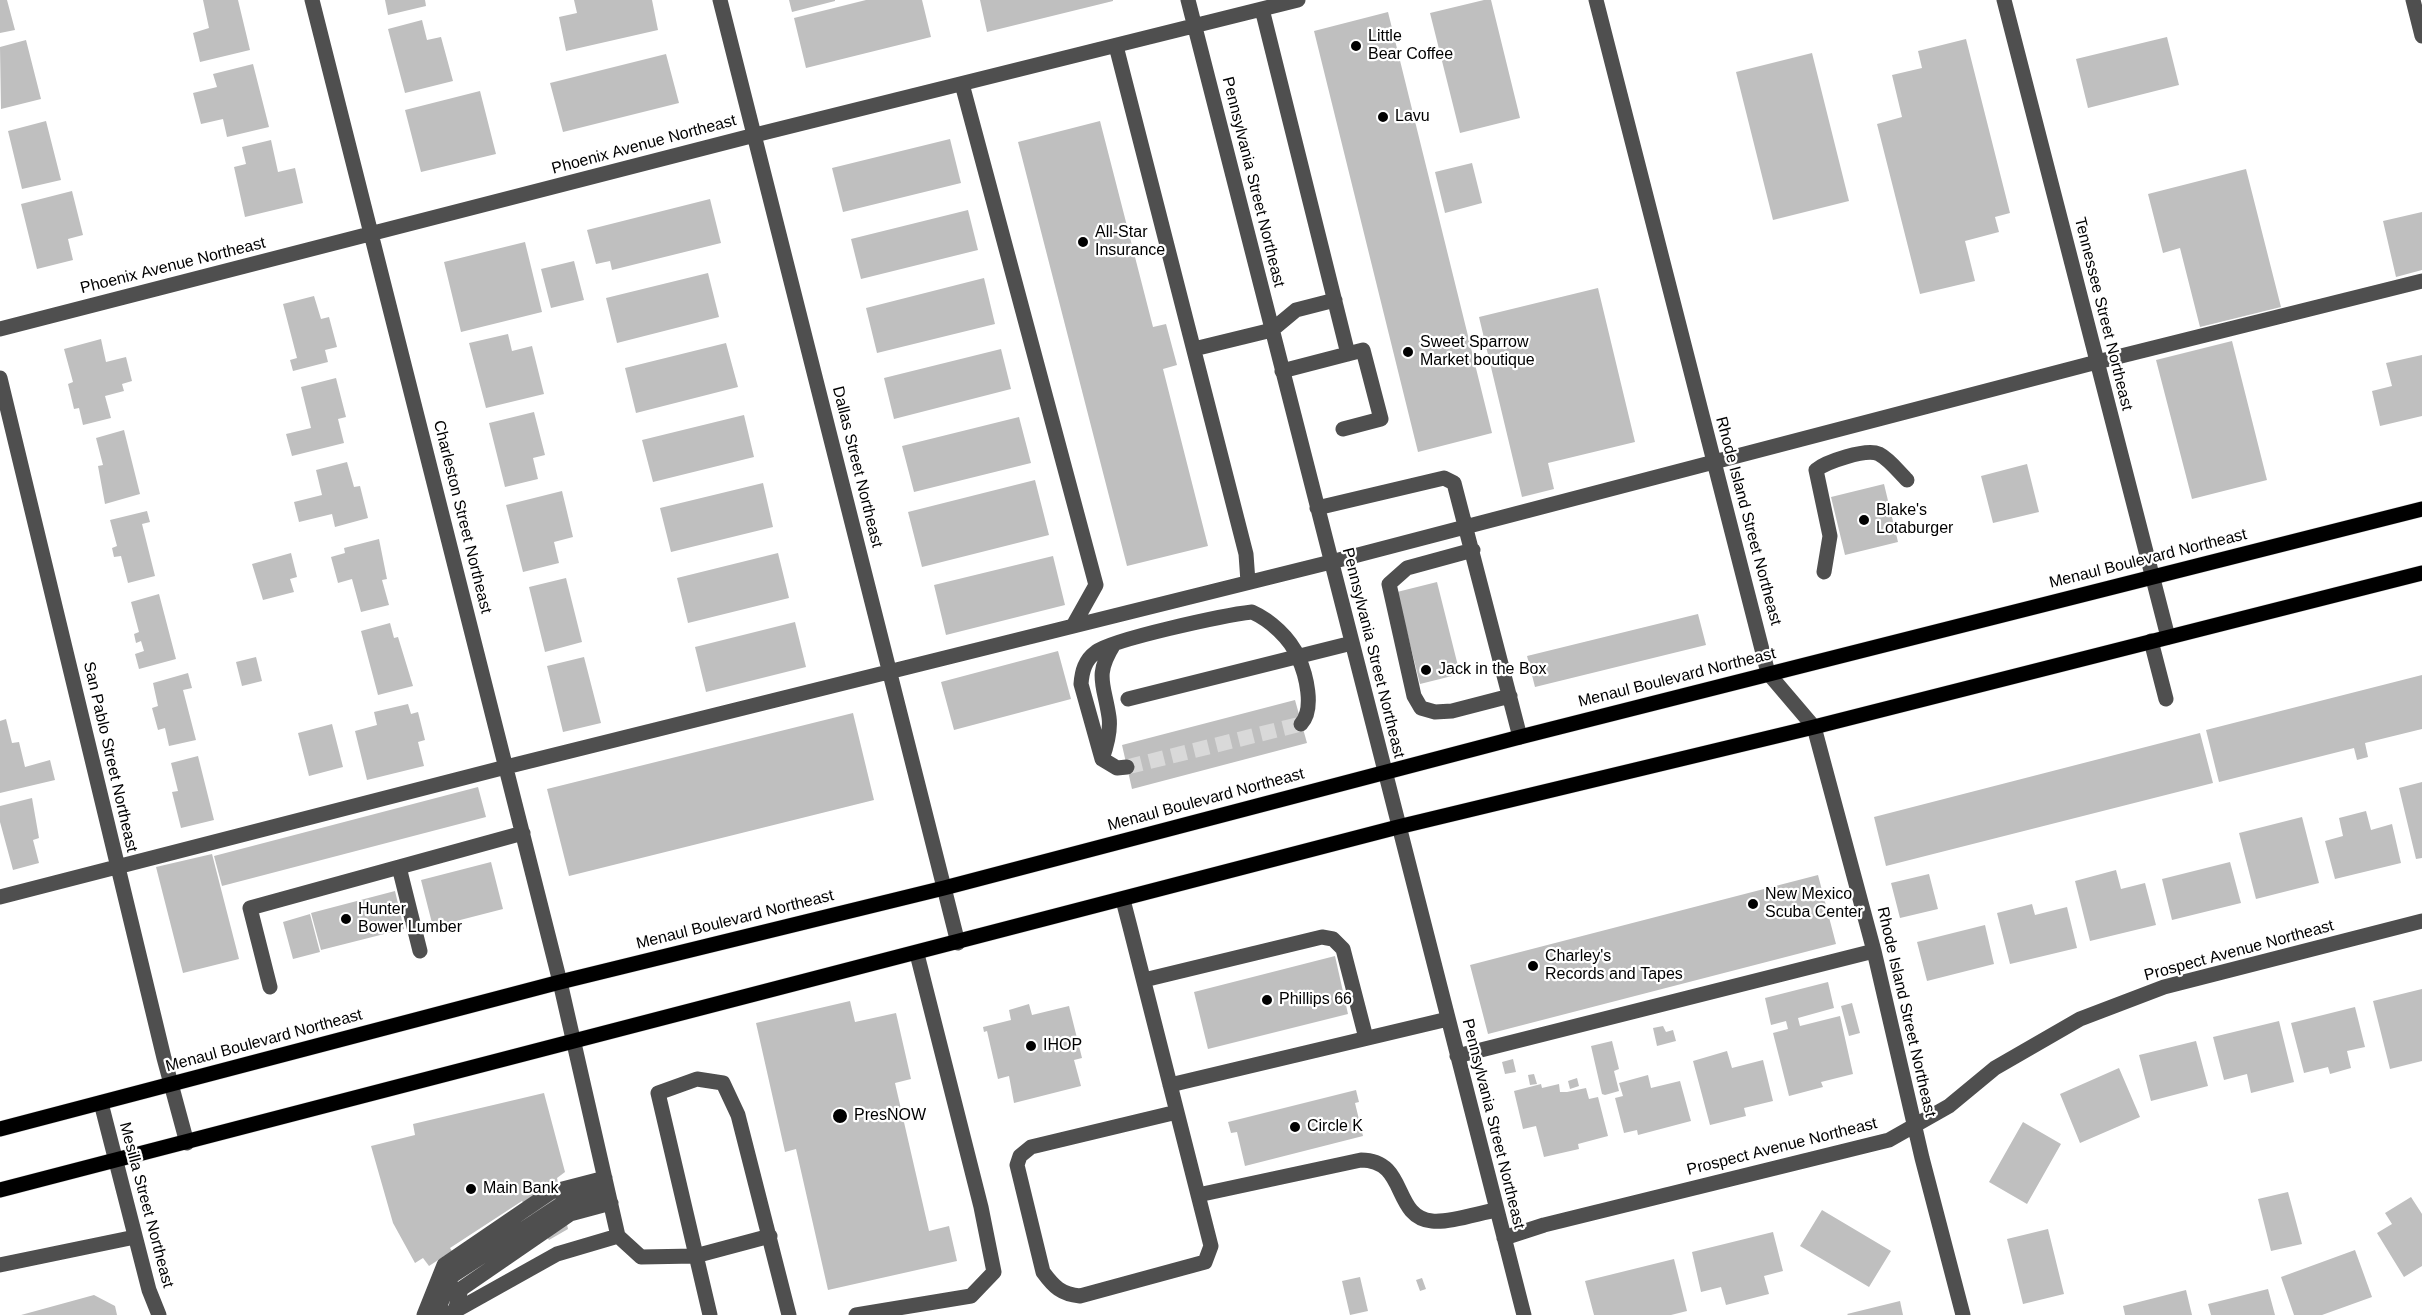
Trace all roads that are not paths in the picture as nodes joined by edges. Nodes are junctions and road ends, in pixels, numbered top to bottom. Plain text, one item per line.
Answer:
1 (312, 0) edge
2 (720, 0) edge
3 (1188, 0) edge
4 (1298, 0) edge
5 (1596, 0) edge
6 (2004, 0) edge
7 (2413, 0) edge
8 (1262, 9) junction
9 (1195, 27) junction
10 (2422, 36) edge
11 (1116, 46) junction
12 (962, 84) junction
13 (754, 135) junction
14 (372, 234) junction
15 (2422, 281) edge
16 (1335, 300) junction
17 (0, 329) edge
18 (1272, 330) junction
19 (1194, 349) junction
20 (1348, 354) junction
21 (2097, 362) junction
22 (1282, 371) junction
23 (0, 378) edge
24 (1343, 429) dead end
25 (1714, 462) junction
26 (1907, 480) dead end
27 (1317, 508) junction
28 (2422, 510) edge
29 (1467, 525) junction
30 (1473, 550) junction
31 (1331, 562) junction
32 (1824, 572) dead end
33 (2422, 573) edge
34 (2152, 576) junction
35 (1248, 582) junction
36 (1073, 626) junction
37 (2168, 637) junction
38 (2151, 640) junction
39 (1352, 643) junction
40 (1114, 644) junction
41 (1298, 656) junction
42 (890, 671) junction
43 (1768, 673) junction
44 (1510, 696) junction
45 (1128, 699) dead end
46 (2166, 699) dead end
47 (1301, 724) dead end
48 (1814, 727) junction
49 (1520, 737) junction
50 (1102, 759) junction
51 (506, 767) junction
52 (1127, 767) tunnel mouth
53 (1384, 771) junction
54 (1398, 827) junction
55 (523, 833) junction
56 (117, 866) junction
57 (399, 867) junction
58 (944, 888) junction
59 (0, 897) edge
60 (1123, 900) junction
61 (2422, 921) edge
62 (958, 943) junction
63 (420, 951) dead end
64 (1874, 951) junction
65 (917, 954) junction
66 (1144, 980) junction
67 (560, 982) junction
68 (270, 987) dead end
69 (1448, 1019) junction
70 (1366, 1038) junction
71 (575, 1043) junction
72 (1457, 1056) junction
73 (170, 1084) junction
74 (1170, 1085) junction
75 (101, 1103) junction
76 (1177, 1112) junction
77 (1915, 1127) junction
78 (0, 1129) edge
79 (187, 1143) junction
80 (114, 1159) junction
81 (0, 1190) edge
82 (608, 1191) junction
83 (1198, 1195) junction
84 (1496, 1210) junction
85 (618, 1236) junction
86 (771, 1236) junction
87 (135, 1237) junction
88 (1504, 1238) junction
89 (695, 1256) junction
90 (0, 1265) edge
91 (449, 1313) edge
92 (159, 1315) edge
93 (424, 1315) edge
94 (436, 1315) edge
95 (710, 1315) edge
96 (789, 1315) edge
97 (856, 1315) edge
98 (1524, 1315) edge
99 (1963, 1315) edge

1 - 14 street, Charleston Street Northeast
2 - 13 street, Dallas Street Northeast
3 - 9 street, Pennsylvania Street Northeast
4 - 8 street, Phoenix Avenue Northeast
5 - 25 street, Rhode Island Street Northeast
6 - 21 street, Tennessee Street Northeast
7 - 10 street
8 - 9 street, Phoenix Avenue Northeast
8 - 16 street
9 - 11 street, Phoenix Avenue Northeast
9 - 18 street, Pennsylvania Street Northeast
11 - 12 street, Phoenix Avenue Northeast
11 - 19 street
12 - 13 street, Phoenix Avenue Northeast
12 - 36 street
13 - 14 street, Phoenix Avenue Northeast
13 - 42 street, Dallas Street Northeast
14 - 17 street, Phoenix Avenue Northeast
14 - 51 street, Charleston Street Northeast
15 - 21 street
16 - 18 street
16 - 20 street
18 - 19 street
18 - 22 street, Pennsylvania Street Northeast
19 - 35 street
20 - 22 street
20 - 24 street
21 - 25 street
21 - 34 street, Tennessee Street Northeast
22 - 27 street, Pennsylvania Street Northeast
23 - 56 street, San Pablo Street Northeast
25 - 29 street
25 - 43 street, Rhode Island Street Northeast
26 - 32 street
27 - 29 street
27 - 31 street, Pennsylvania Street Northeast
28 - 34 main road, Menaul Boulevard Northeast
29 - 30 street
29 - 31 street
30 - 44 street
30 - 44 street
31 - 35 street
31 - 39 street, Pennsylvania Street Northeast
33 - 37 main road
34 - 37 street, Tennessee Street Northeast
34 - 43 main road, Menaul Boulevard Northeast
35 - 36 street
36 - 42 street
37 - 38 main road
38 - 46 street
38 - 48 main road
39 - 41 street
39 - 53 street, Pennsylvania Street Northeast
40 - 41 street
40 - 50 street
40 - 50 street
41 - 45 street
41 - 47 street
42 - 51 street
42 - 58 street, Dallas Street Northeast
43 - 48 street, Rhode Island Street Northeast
43 - 49 main road, Menaul Boulevard Northeast
44 - 49 street
48 - 54 main road
48 - 64 street, Rhode Island Street Northeast
49 - 53 main road, Menaul Boulevard Northeast
50 - 52 street
51 - 55 street, Charleston Street Northeast
51 - 56 street
53 - 54 street, Pennsylvania Street Northeast
53 - 58 main road, Menaul Boulevard Northeast
54 - 60 main road
54 - 69 street, Pennsylvania Street Northeast
55 - 57 street
55 - 67 street, Charleston Street Northeast
56 - 59 street
56 - 73 street, San Pablo Street Northeast
57 - 63 street
57 - 68 street
58 - 62 street, Dallas Street Northeast
58 - 67 main road, Menaul Boulevard Northeast
60 - 62 main road
60 - 66 street
61 - 77 street, Prospect Avenue Northeast
62 - 65 main road
64 - 72 street
64 - 77 street, Rhode Island Street Northeast
65 - 71 main road
65 - 97 street
66 - 70 street
66 - 74 street
67 - 71 street, Charleston Street Northeast
67 - 73 main road, Menaul Boulevard Northeast
69 - 70 street
69 - 72 street, Pennsylvania Street Northeast
70 - 74 street
71 - 79 main road
71 - 82 street, Charleston Street Northeast
72 - 84 street, Pennsylvania Street Northeast
73 - 75 main road, Menaul Boulevard Northeast
73 - 79 street, San Pablo Street Northeast
74 - 76 street
75 - 78 main road, Menaul Boulevard Northeast
75 - 80 street, Mesilla Street Northeast
76 - 83 street
76 - 83 street
77 - 88 street, Prospect Avenue Northeast
77 - 99 street, Rhode Island Street Northeast
79 - 80 main road
80 - 81 main road
80 - 87 street, Mesilla Street Northeast
82 - 85 street, Charleston Street Northeast
82 - 91 street
82 - 93 street
82 - 94 street
83 - 84 street
84 - 88 street, Pennsylvania Street Northeast
85 - 89 street
85 - 91 street
86 - 89 street
86 - 89 street
86 - 96 street
87 - 90 street
87 - 92 street, Mesilla Street Northeast
88 - 98 street, Pennsylvania Street Northeast
89 - 95 street

